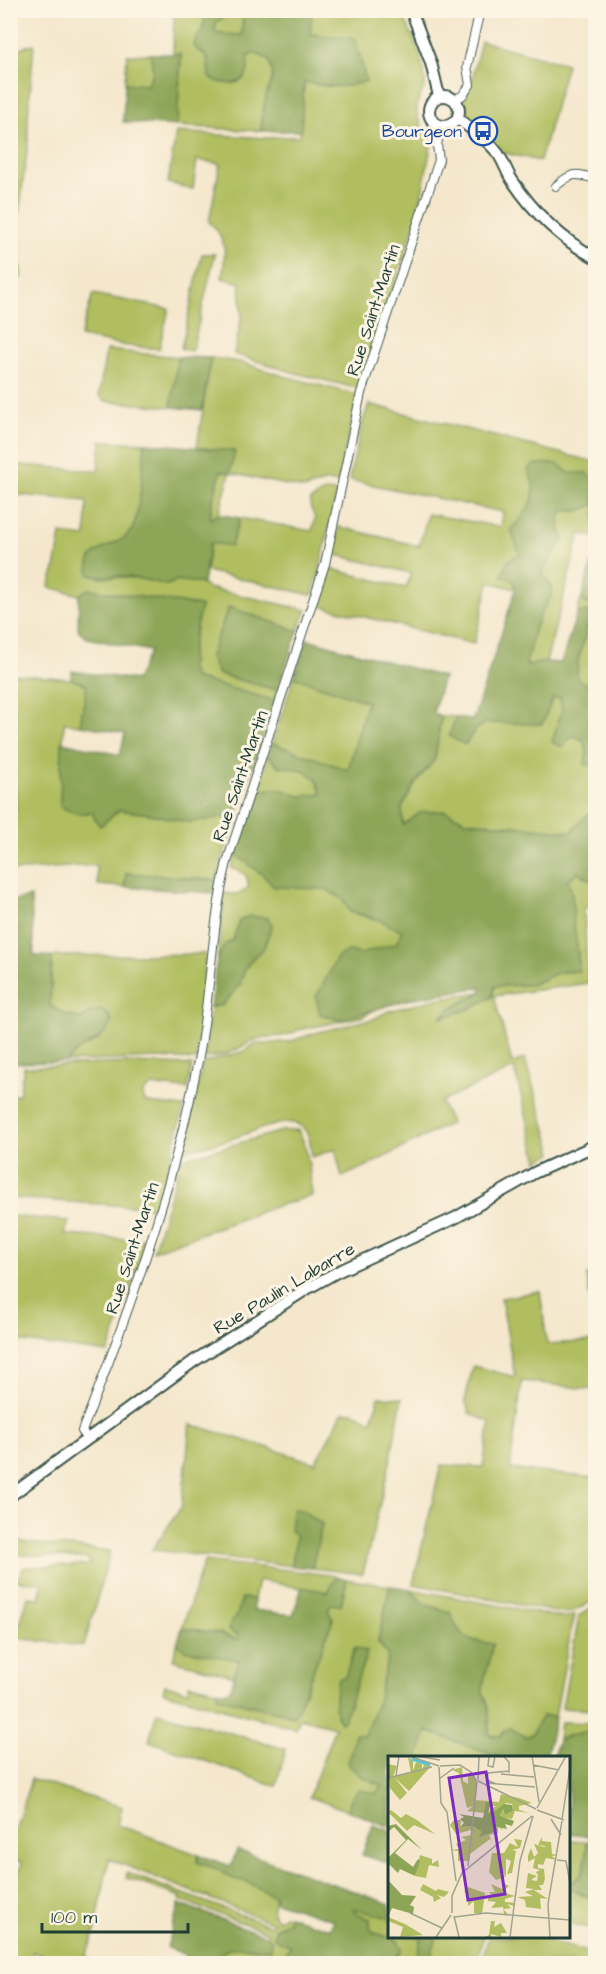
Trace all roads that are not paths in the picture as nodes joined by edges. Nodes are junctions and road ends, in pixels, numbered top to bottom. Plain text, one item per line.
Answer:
1 (411, 10) edge
2 (480, 10) edge
3 (439, 96) junction
4 (455, 100) junction
5 (458, 118) junction
6 (441, 126) junction
7 (596, 178) edge
8 (556, 186) dead end
9 (596, 258) edge
10 (596, 1145) edge
11 (87, 1438) junction
12 (10, 1496) edge

1 - 3 street
2 - 4 street
3 - 4 street
3 - 6 street
4 - 5 street
5 - 6 street
5 - 9 street
6 - 11 street, Rue Saint-Martin
7 - 8 street
10 - 11 street, Rue Paulin Labarre
11 - 12 street, Rue Paulin Labarre

